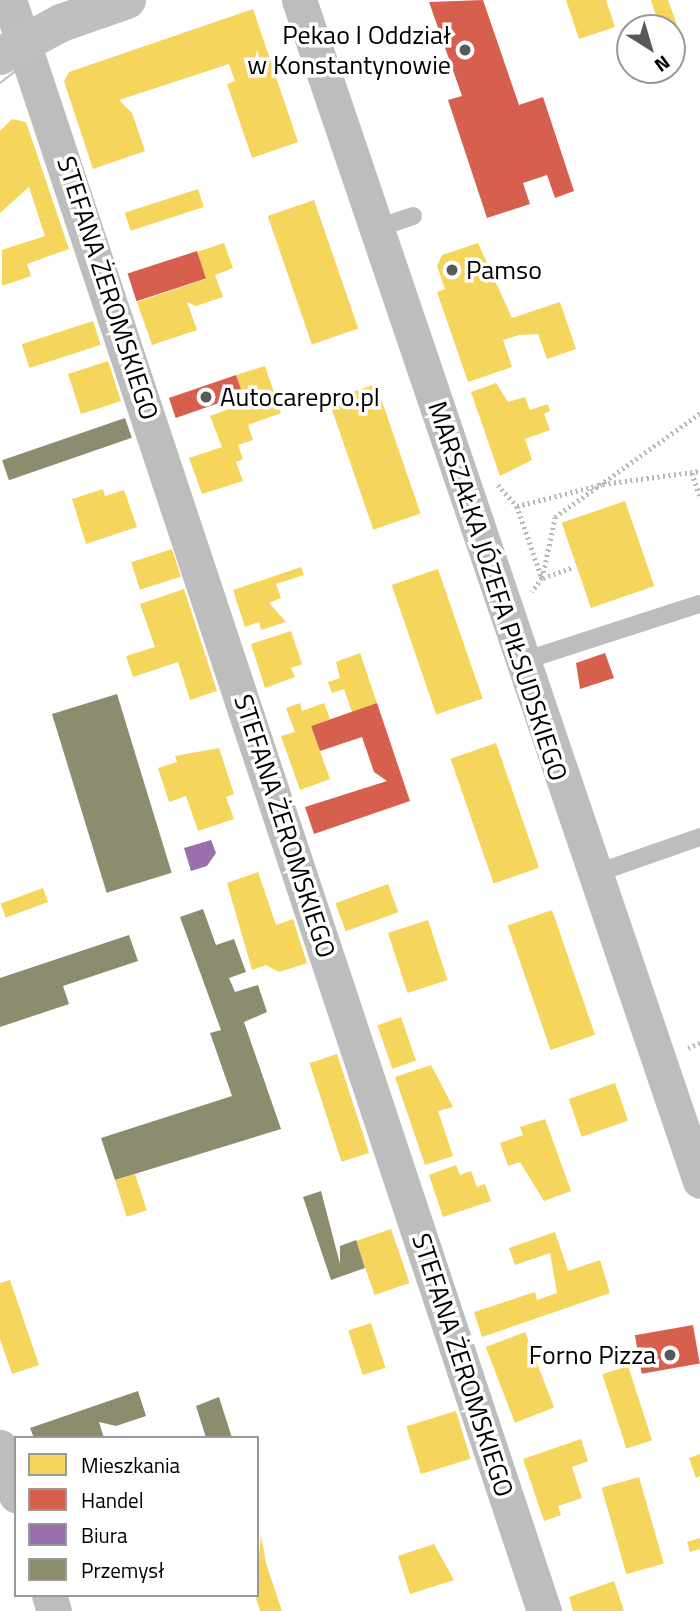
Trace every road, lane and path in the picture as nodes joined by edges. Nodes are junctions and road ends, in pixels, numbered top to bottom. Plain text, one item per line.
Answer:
1 (9, 0) edge
2 (127, 0) edge
3 (299, 0) edge
4 (12, 49) edge
5 (413, 216) dead end
6 (378, 228) junction
7 (700, 413) edge
8 (700, 471) edge
9 (692, 473) junction
10 (603, 484) junction
11 (700, 496) edge
12 (517, 506) dead end
13 (572, 568) dead end
14 (700, 604) edge
15 (520, 662) junction
16 (700, 837) edge
17 (594, 874) junction
18 (687, 1100) edge
19 (700, 1181) edge
20 (0, 1447) edge
21 (14, 1489) edge
22 (544, 1611) edge

1 - 4 street, STEFANA ŻEROMSKIEGO
2 - 4 main road
3 - 6 street, MARSZAŁKA JÓZEFA PIŁSUDSKIEGO
4 - 22 street, STEFANA ŻEROMSKIEGO
5 - 6 lane
6 - 15 street, MARSZAŁKA JÓZEFA PIŁSUDSKIEGO
7 - 10 path
8 - 9 path
9 - 10 path
9 - 11 path
10 - 12 path
10 - 13 path
14 - 15 lane
15 - 17 street, MARSZAŁKA JÓZEFA PIŁSUDSKIEGO
16 - 17 lane
17 - 18 street, MARSZAŁKA JÓZEFA PIŁSUDSKIEGO
18 - 19 street, MARSZAŁKA JÓZEFA PIŁSUDSKIEGO
20 - 21 street

